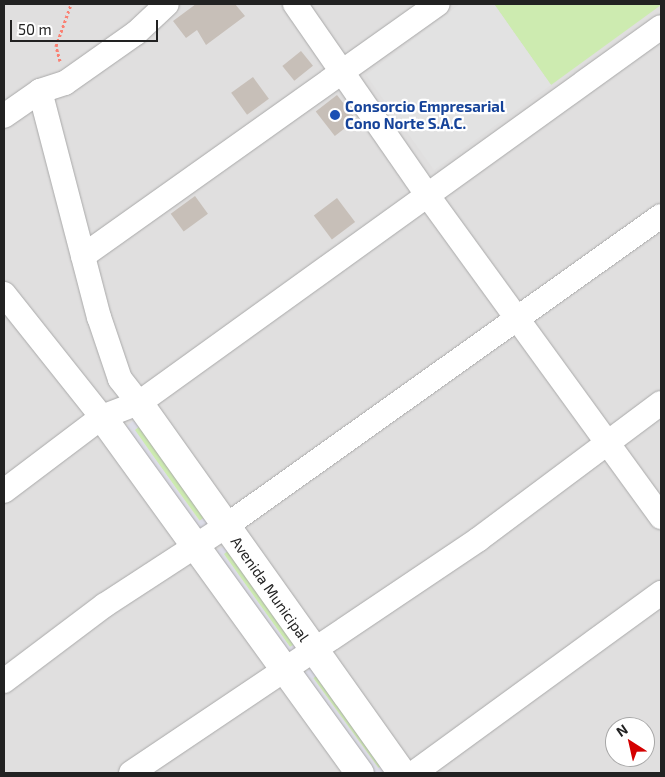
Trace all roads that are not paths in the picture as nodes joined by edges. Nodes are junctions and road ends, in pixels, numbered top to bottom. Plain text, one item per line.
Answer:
1 (167, 4) edge
2 (295, 4) edge
3 (437, 4) edge
4 (661, 27) edge
5 (344, 73) junction
6 (40, 90) junction
7 (4, 116) edge
8 (428, 196) junction
9 (661, 216) edge
10 (83, 256) junction
11 (5, 299) edge
12 (518, 316) junction
13 (139, 403) junction
14 (661, 403) edge
15 (102, 417) junction
16 (608, 440) junction
17 (4, 491) edge
18 (661, 516) edge
19 (226, 526) junction
20 (195, 547) junction
21 (661, 593) edge
22 (314, 652) junction
23 (284, 672) junction
24 (4, 681) edge
25 (131, 773) edge
26 (360, 773) edge
27 (402, 773) edge
28 (414, 773) edge

1 - 6 street
2 - 5 street
3 - 5 street
4 - 8 street
5 - 8 street
5 - 10 street
6 - 7 street
6 - 10 street
8 - 12 street
8 - 13 street
9 - 12 street
10 - 13 street
11 - 15 street
12 - 16 street
12 - 19 street
13 - 15 street
13 - 19 street, Avenida Municipal
14 - 16 street
15 - 17 street
15 - 20 street
16 - 18 street
16 - 22 street
19 - 20 street
19 - 22 street, Avenida Municipal
20 - 23 street
20 - 24 street
21 - 28 street
22 - 23 street
22 - 27 street, Avenida Municipal
23 - 25 street
23 - 26 street

